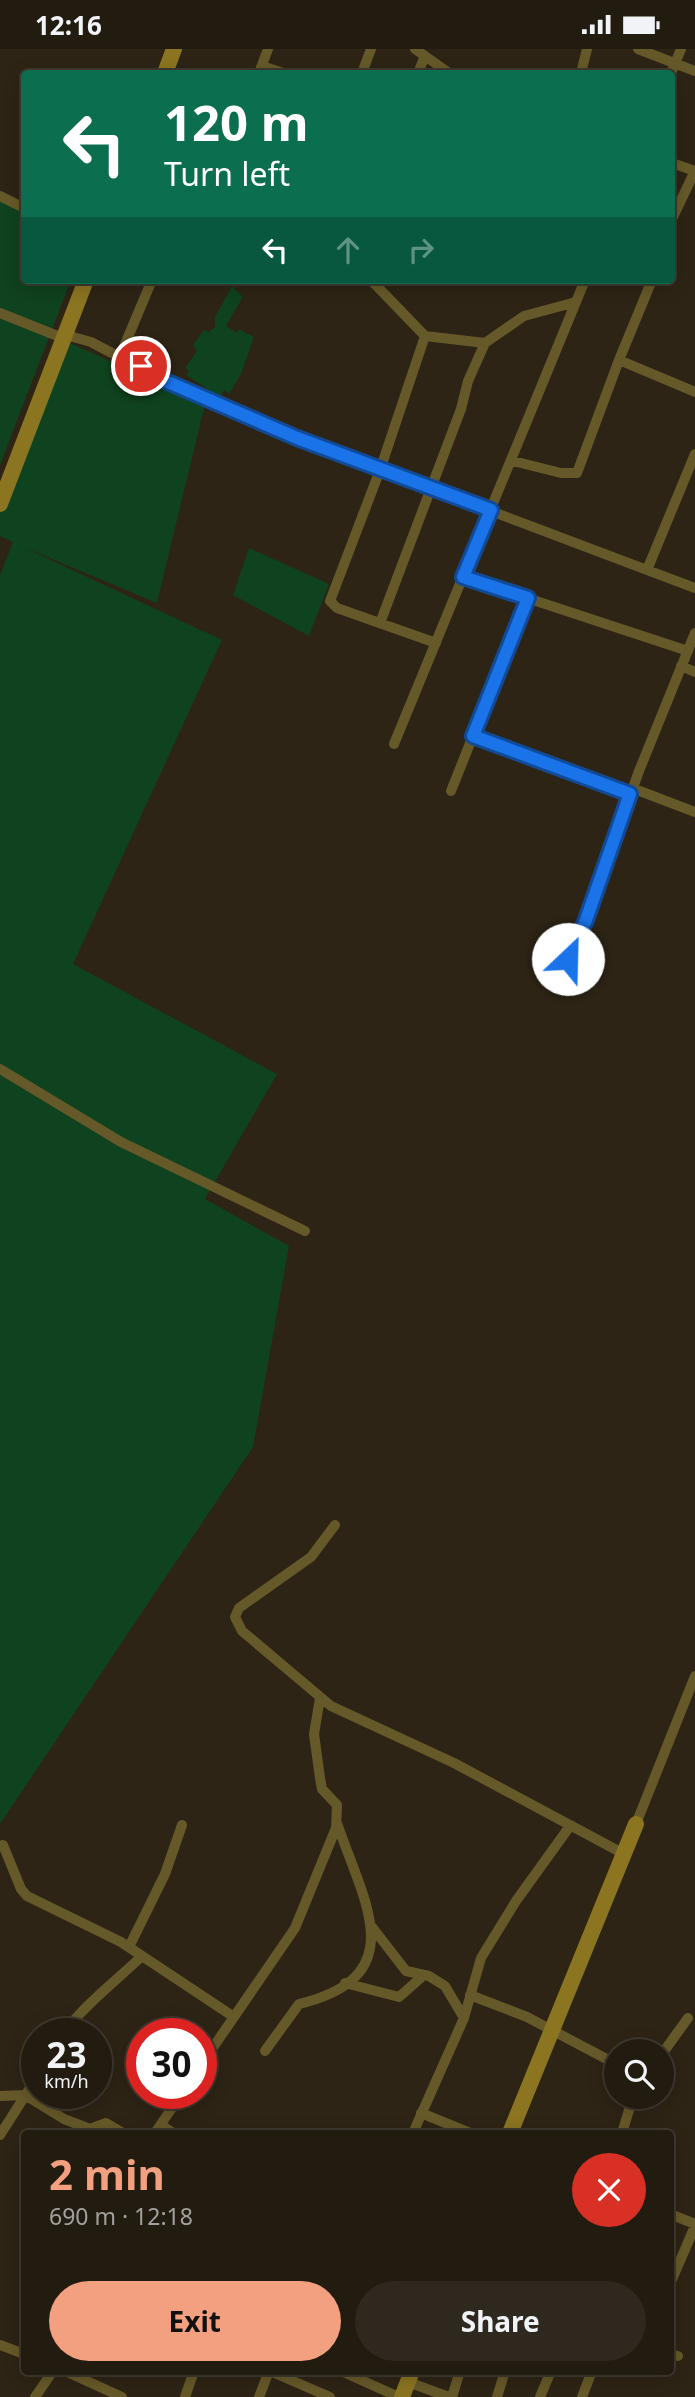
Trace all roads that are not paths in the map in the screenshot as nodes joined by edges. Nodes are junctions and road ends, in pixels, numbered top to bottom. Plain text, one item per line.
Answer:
1 (174, 49) edge
2 (268, 49) edge
3 (371, 49) edge
4 (587, 49) edge
5 (638, 49) edge
6 (681, 49) edge
7 (420, 53) edge
8 (673, 69) edge
9 (166, 70) edge
10 (260, 70) edge
11 (363, 70) edge
12 (445, 70) edge
13 (582, 70) edge
14 (695, 71) edge
15 (675, 164) edge
16 (695, 171) edge
17 (0, 196) edge
18 (21, 206) edge
19 (675, 213) edge
20 (85, 284) edge
21 (150, 284) edge
22 (375, 284) edge
23 (583, 284) edge
24 (650, 284) edge
25 (576, 302) junction
26 (0, 313) edge
27 (425, 335) junction
28 (66, 337) junction
29 (485, 343) junction
30 (120, 356) junction
31 (619, 360) junction
32 (695, 392) edge
33 (695, 454) edge
34 (513, 461) junction
35 (380, 470) junction
36 (432, 488) junction
37 (0, 504) edge
38 (491, 510) junction
39 (647, 570) junction
40 (463, 577) junction
41 (695, 588) edge
42 (528, 598) junction
43 (380, 623) junction
44 (695, 633) edge
45 (436, 643) junction
46 (688, 650) junction
47 (681, 666) junction
48 (695, 672) edge
49 (473, 736) junction
50 (394, 744) dead end
51 (451, 791) dead end
52 (631, 791) junction
53 (695, 812) edge
54 (568, 959) dead end
55 (0, 1069) edge
56 (305, 1231) dead end
57 (335, 1525) dead end
58 (695, 1676) edge
59 (320, 1698) junction
60 (337, 1823) junction
61 (636, 1824) joint
62 (182, 1825) dead end
63 (570, 1826) junction
64 (3, 1845) dead end
65 (624, 1854) junction
66 (372, 1927) junction
67 (129, 1947) junction
68 (142, 1956) junction
69 (424, 1975) junction
70 (345, 1983) junction
71 (470, 1995) junction
72 (234, 2017) junction
73 (76, 2018) edge
74 (464, 2018) junction
75 (688, 2018) dead end
76 (552, 2029) junction
77 (673, 2039) edge
78 (217, 2042) edge
79 (265, 2051) dead end
80 (604, 2057) edge
81 (21, 2095) edge
82 (0, 2096) edge
83 (21, 2101) edge
84 (49, 2109) edge
85 (171, 2109) edge
86 (629, 2109) edge
87 (421, 2113) junction
88 (158, 2129) edge
89 (118, 2130) edge
90 (415, 2130) edge
91 (461, 2130) edge
92 (511, 2130) edge
93 (623, 2130) edge
94 (0, 2135) edge
95 (674, 2216) edge
96 (695, 2225) edge
97 (674, 2275) edge
98 (0, 2345) edge
99 (21, 2353) edge
100 (50, 2375) edge
101 (72, 2375) edge
102 (193, 2375) edge
103 (268, 2375) edge
104 (279, 2375) edge
105 (357, 2375) edge
106 (458, 2375) edge
107 (504, 2375) edge
108 (549, 2375) edge
109 (590, 2375) edge
110 (405, 2387) edge
111 (107, 2394) edge
112 (35, 2397) edge
113 (122, 2397) edge
114 (185, 2397) edge
115 (260, 2397) edge
116 (330, 2397) edge
117 (450, 2397) edge
118 (497, 2397) edge
119 (540, 2397) edge
120 (582, 2397) edge

1 - 9 street
2 - 10 street
3 - 11 street
4 - 13 street
5 - 8 street
6 - 8 street
7 - 12 street
8 - 14 street
15 - 16 street
16 - 19 street
17 - 18 street
20 - 28 street
21 - 30 street
22 - 27 street
23 - 25 street
24 - 31 street
25 - 29 street
25 - 34 street
26 - 28 street
27 - 29 street
27 - 35 street
28 - 30 street
28 - 37 street
29 - 36 street
30 - 35 street
31 - 32 street
31 - 34 street
33 - 39 street
34 - 38 street
35 - 36 street
35 - 43 street
36 - 38 street
36 - 43 street
38 - 39 street
38 - 40 street
39 - 41 street
40 - 42 street
40 - 45 street
42 - 46 street
42 - 49 street
43 - 45 street
44 - 46 street
45 - 50 street
46 - 47 street
47 - 48 street
47 - 52 street
49 - 51 street
49 - 52 street
52 - 53 street
52 - 54 street
55 - 56 street
57 - 59 street
58 - 61 street
59 - 60 street
59 - 63 street
60 - 66 street
60 - 72 street
61 - 65 street
62 - 67 street
63 - 65 street
63 - 71 street
64 - 67 street
65 - 76 street
66 - 69 street
66 - 70 street
67 - 68 street
68 - 72 street
68 - 73 street
69 - 70 street
69 - 74 street
70 - 79 street
71 - 74 street
71 - 76 street
72 - 78 street
74 - 87 street
75 - 77 street
76 - 80 street
76 - 92 street
81 - 82 street
83 - 94 street
84 - 89 street
85 - 88 street
86 - 93 street
87 - 90 street
87 - 91 street
95 - 96 street
96 - 97 street
98 - 99 street
100 - 112 street
101 - 111 street
102 - 114 street
103 - 115 street
104 - 116 street
105 - 110 street
106 - 117 street
107 - 118 street
108 - 119 street
109 - 120 street
110 - 117 street
111 - 113 street

